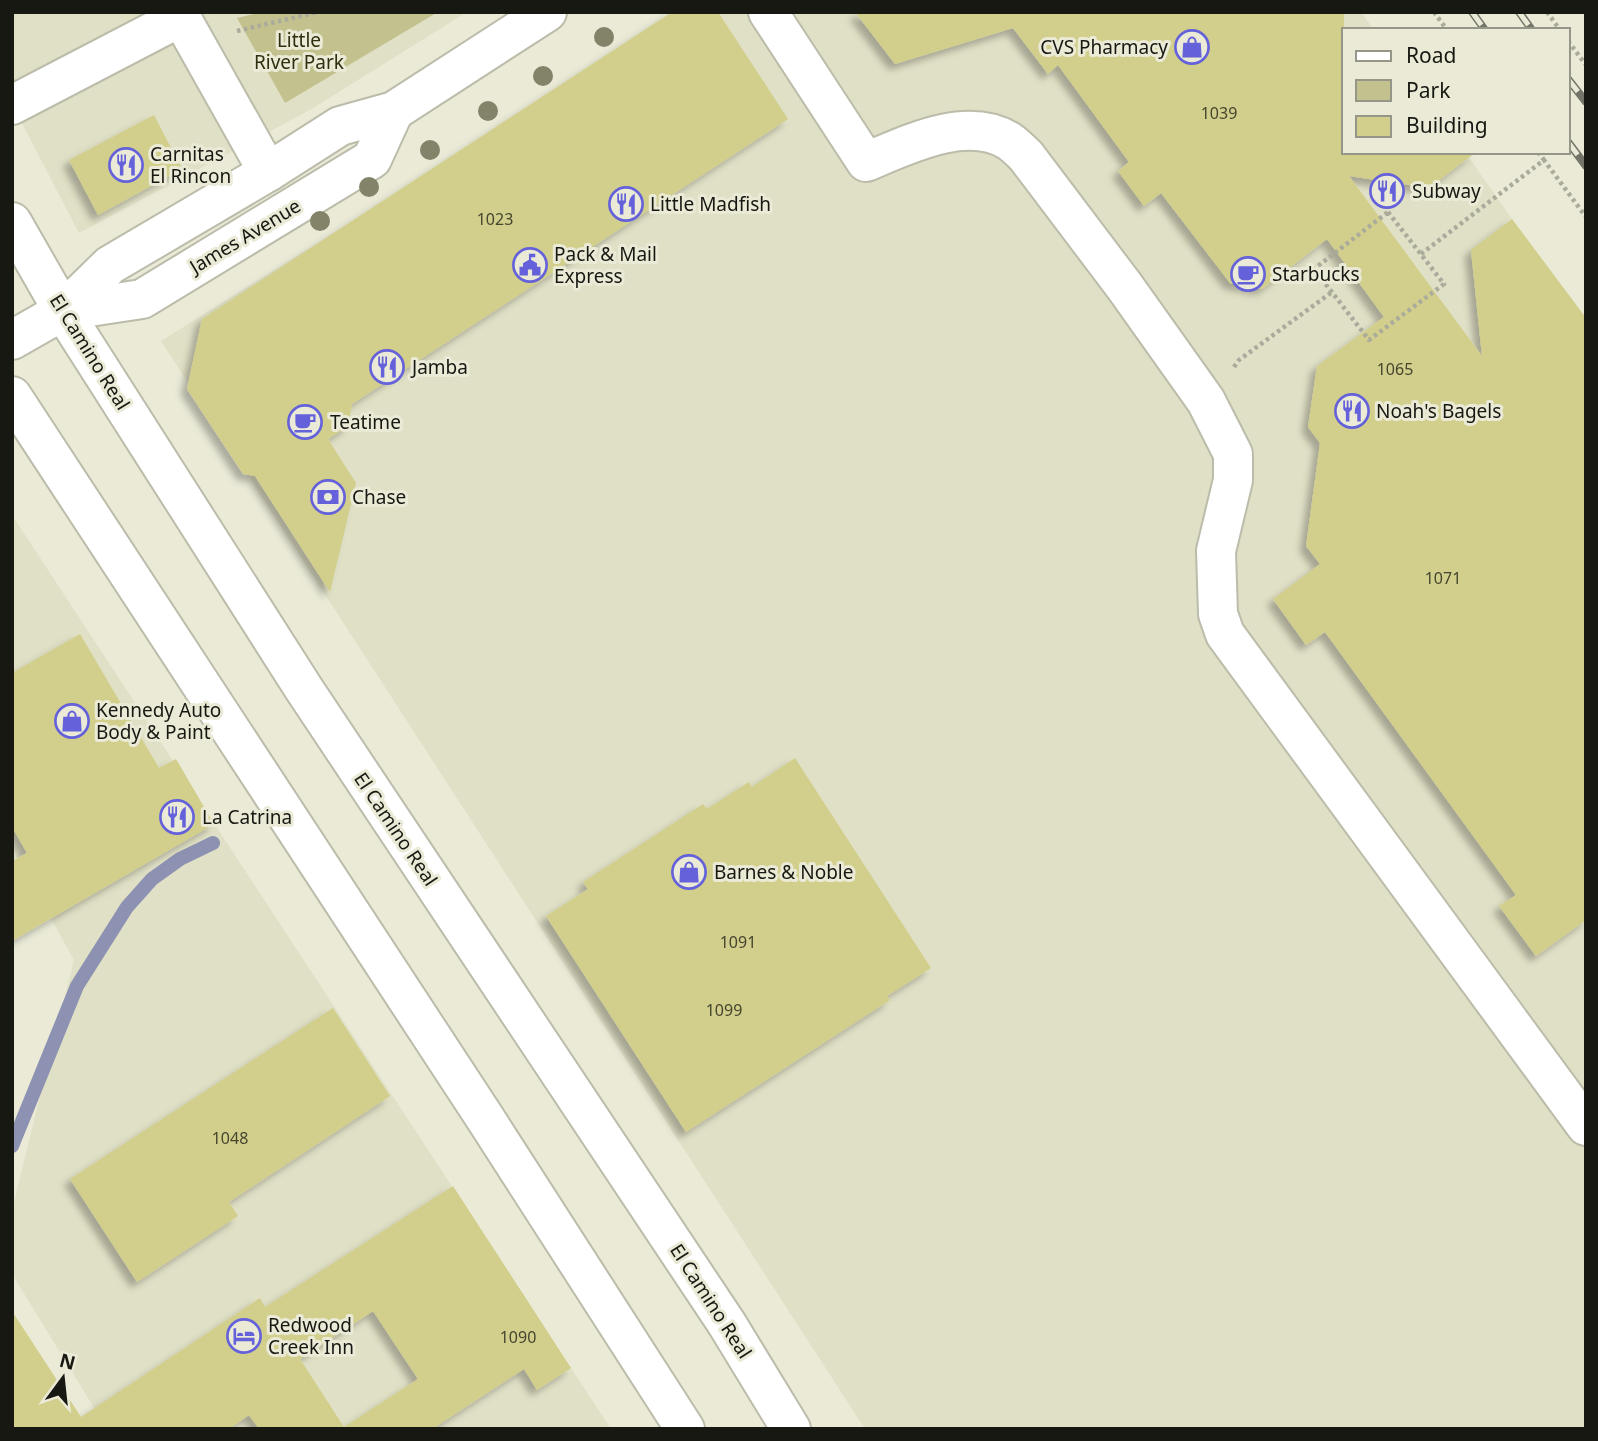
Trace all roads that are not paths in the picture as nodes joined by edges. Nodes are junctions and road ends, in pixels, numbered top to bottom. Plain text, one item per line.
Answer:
1 (547, 12) edge
2 (768, 12) edge
3 (180, 15) edge
4 (12, 105) edge
5 (394, 111) junction
6 (268, 172) junction
7 (12, 222) edge
8 (63, 311) junction
9 (12, 340) edge
10 (12, 396) edge
11 (1586, 1126) edge
12 (685, 1429) edge
13 (791, 1429) edge

1 - 5 main road, James Avenue
2 - 11 main road
3 - 4 main road
3 - 6 main road
5 - 6 main road, James Avenue
5 - 8 main road, James Avenue
6 - 8 main road, James Avenue
7 - 8 main road, El Camino Real
8 - 9 main road, James Avenue
8 - 13 main road, El Camino Real
10 - 12 main road

